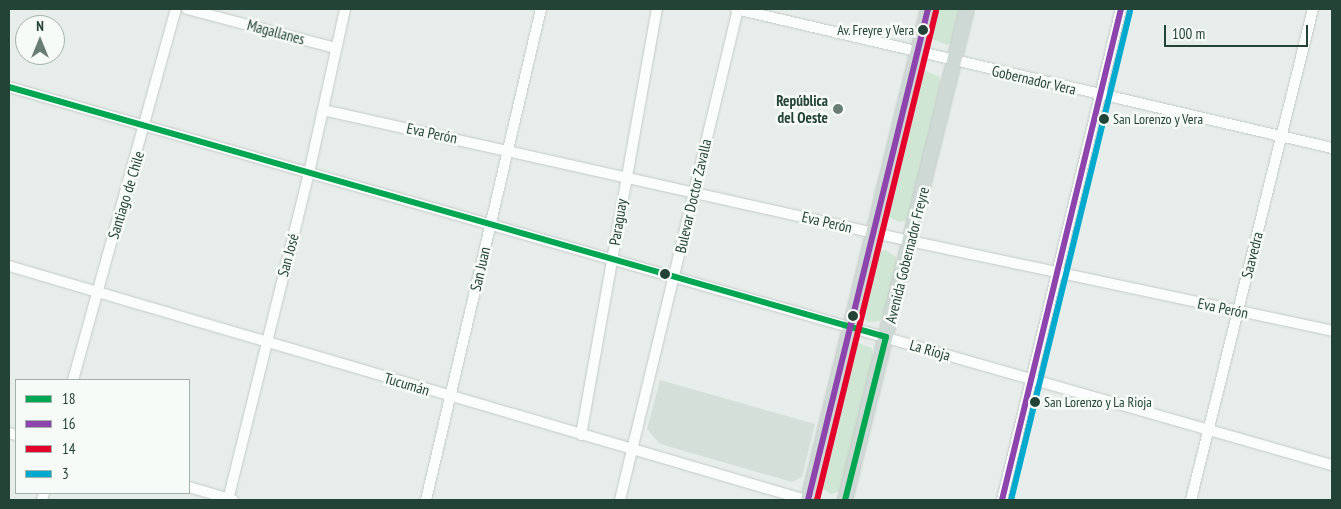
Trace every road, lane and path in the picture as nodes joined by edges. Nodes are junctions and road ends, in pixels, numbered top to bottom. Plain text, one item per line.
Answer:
1 (176, 9) edge
2 (187, 9) edge
3 (345, 9) edge
4 (541, 9) edge
5 (657, 9) edge
6 (737, 9) edge
7 (928, 9) edge
8 (967, 9) edge
9 (1121, 9) edge
10 (1313, 9) edge
11 (336, 48) junction
12 (917, 53) junction
13 (954, 62) junction
14 (9, 87) edge
15 (1100, 95) junction
16 (323, 110) junction
17 (146, 125) junction
18 (1282, 137) junction
19 (1332, 148) edge
20 (508, 150) junction
21 (309, 173) junction
22 (625, 176) junction
23 (694, 191) junction
24 (490, 225) junction
25 (875, 233) junction
26 (910, 242) junction
27 (613, 260) junction
28 (9, 266) edge
29 (1055, 272) junction
30 (674, 277) junction
31 (97, 292) junction
32 (1238, 311) junction
33 (852, 328) junction
34 (1332, 331) edge
35 (886, 337) junction
36 (265, 342) junction
37 (73, 379) edge
38 (1030, 379) junction
39 (450, 397) junction
40 (1208, 430) junction
41 (581, 435) junction
42 (632, 449) junction
43 (1332, 465) edge
44 (190, 487) edge
45 (230, 500) edge
46 (426, 500) edge
47 (620, 500) edge
48 (807, 500) edge
49 (846, 500) edge
50 (1002, 500) edge
51 (1191, 500) edge

1 - 17 street, Santiago de Chile
2 - 11 street, Magallanes
3 - 11 street, San José
4 - 20 street, San Juan
5 - 22 street, Paraguay
6 - 12 street, Gobernador Vera
6 - 23 street, Bulevar Doctor Zavalla
7 - 12 main road
8 - 13 main road, Avenida Gobernador Freyre
9 - 15 street
10 - 18 street, Saavedra
11 - 16 street, San José
12 - 13 street, Gobernador Vera
12 - 25 main road
13 - 15 street, Gobernador Vera
13 - 26 main road, Avenida Gobernador Freyre
14 - 17 street, La Rioja
15 - 18 street, Gobernador Vera
15 - 29 street
16 - 20 street, Eva Perón
16 - 21 street, San José
17 - 21 street, La Rioja
17 - 31 street, Santiago de Chile
18 - 19 street, Gobernador Vera
18 - 32 street, Saavedra
20 - 22 street, Eva Perón
20 - 24 street, San Juan
21 - 24 street, La Rioja
21 - 36 street, San José
22 - 23 street, Eva Perón
22 - 27 street, Paraguay
23 - 25 street, Eva Perón
23 - 30 street, Bulevar Doctor Zavalla
24 - 27 street, La Rioja
24 - 39 street, San Juan
25 - 26 street, Eva Perón
25 - 33 main road
26 - 29 street, Eva Perón
26 - 35 main road, Avenida Gobernador Freyre
27 - 30 street, La Rioja
27 - 41 street, Paraguay
28 - 31 street, Tucumán
29 - 32 street, Eva Perón
29 - 38 street
30 - 33 street, La Rioja
30 - 42 street, Bulevar Doctor Zavalla
31 - 36 street, Tucumán
31 - 37 street, Santiago de Chile
32 - 34 street, Eva Perón
32 - 40 street, Saavedra
33 - 35 street, La Rioja
33 - 48 main road
35 - 38 street, La Rioja
35 - 49 main road, Avenida Gobernador Freyre
36 - 39 street, Tucumán
36 - 45 street, San José
38 - 40 street, La Rioja
38 - 50 street
39 - 41 street, Tucumán
39 - 46 street, San Juan
40 - 43 street, La Rioja
40 - 51 street, Saavedra
41 - 42 street, Tucumán
42 - 47 street, Bulevar Doctor Zavalla
42 - 48 street, Tucumán
44 - 45 street

